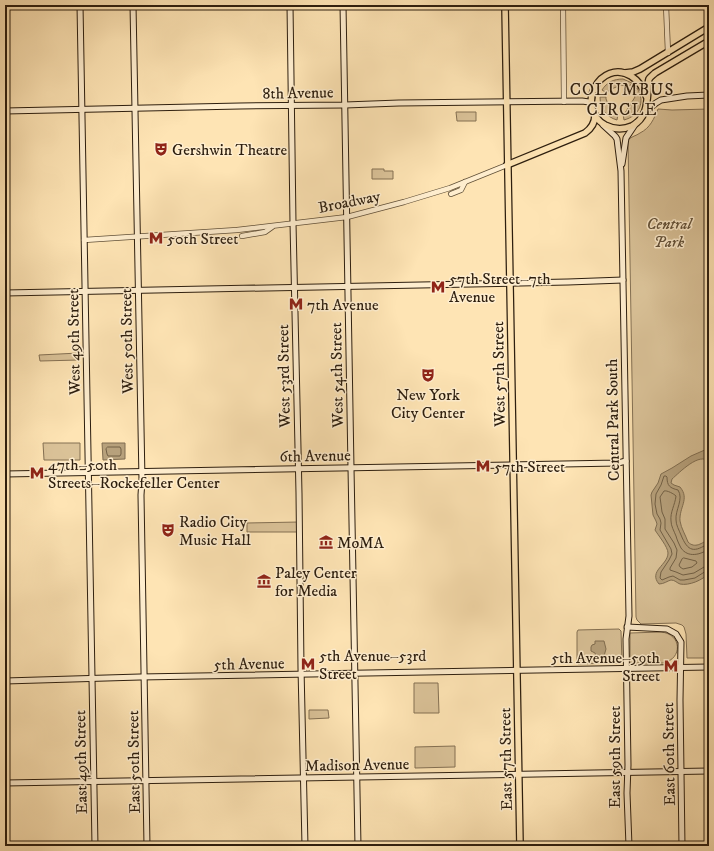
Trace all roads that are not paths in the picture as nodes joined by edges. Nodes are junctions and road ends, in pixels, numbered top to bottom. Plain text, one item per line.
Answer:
1 (80, 5) edge
2 (133, 5) edge
3 (290, 5) edge
4 (343, 5) edge
5 (505, 5) edge
6 (563, 5) edge
7 (666, 5) edge
8 (709, 27) edge
9 (709, 41) edge
10 (668, 53) junction
11 (625, 73) junction
12 (709, 95) edge
13 (647, 98) junction
14 (506, 102) junction
15 (564, 102) junction
16 (592, 104) junction
17 (345, 105) junction
18 (291, 106) junction
19 (134, 108) junction
20 (82, 109) junction
21 (5, 111) edge
22 (644, 113) junction
23 (595, 115) junction
24 (599, 121) junction
25 (636, 123) junction
26 (507, 165) junction
27 (621, 171) junction
28 (465, 182) junction
29 (451, 194) dead end
30 (347, 217) junction
31 (293, 223) junction
32 (273, 226) junction
33 (137, 236) junction
34 (242, 236) dead end
35 (84, 240) junction
36 (623, 280) junction
37 (510, 284) junction
38 (295, 287) junction
39 (348, 287) junction
40 (138, 291) junction
41 (85, 292) junction
42 (5, 293) edge
43 (626, 461) junction
44 (513, 465) junction
45 (298, 468) junction
46 (351, 468) junction
47 (142, 471) junction
48 (88, 472) junction
49 (5, 474) edge
50 (627, 627) junction
51 (709, 667) edge
52 (680, 668) junction
53 (626, 669) junction
54 (517, 671) junction
55 (355, 674) junction
56 (301, 675) junction
57 (144, 677) junction
58 (91, 678) junction
59 (5, 681) edge
60 (682, 771) junction
61 (709, 771) edge
62 (627, 772) junction
63 (519, 774) junction
64 (357, 777) junction
65 (303, 778) junction
66 (93, 781) junction
67 (146, 781) junction
68 (5, 783) edge
69 (95, 846) edge
70 (147, 846) edge
71 (305, 846) edge
72 (358, 846) edge
73 (520, 846) edge
74 (629, 846) edge
75 (682, 846) edge

1 - 20 main road, West 49th Street
2 - 19 main road, West 50th Street
3 - 18 main road, West 53rd Street
4 - 17 main road, West 54th Street
5 - 14 main road, West 57th Street
6 - 15 street
7 - 10 street
8 - 10 main road
9 - 13 main road
10 - 11 main road
11 - 13 main road
11 - 16 main road
12 - 22 main road
13 - 22 main road
14 - 15 main road, 8th Avenue
14 - 17 main road, 8th Avenue
14 - 26 main road, West 57th Street
15 - 16 main road, 8th Avenue
16 - 23 main road
17 - 18 main road, 8th Avenue
17 - 30 main road, West 54th Street
18 - 19 main road, 8th Avenue
18 - 31 main road, West 53rd Street
19 - 20 main road, 8th Avenue
19 - 33 main road, West 50th Street
20 - 21 main road, 8th Avenue
20 - 35 main road, West 49th Street
22 - 25 main road
23 - 24 main road
23 - 26 main road, Broadway
24 - 25 main road
24 - 27 main road, Central Park South
25 - 27 main road, Central Park South
26 - 28 street, Broadway
26 - 37 main road, West 57th Street
27 - 36 main road, Central Park South
28 - 29 street
28 - 30 street, Broadway
30 - 31 street, Broadway
30 - 39 main road, West 54th Street
31 - 32 street, Broadway
31 - 38 main road, West 53rd Street
32 - 33 street, Broadway
32 - 34 street
33 - 35 street, Broadway
33 - 40 main road, West 50th Street
35 - 41 main road, West 49th Street
36 - 37 main road
36 - 43 main road, Central Park South
37 - 39 main road
37 - 44 main road, West 57th Street
38 - 39 main road
38 - 40 main road
38 - 45 main road, West 53rd Street
39 - 46 main road, West 54th Street
40 - 41 main road
40 - 47 main road, West 50th Street
41 - 42 main road
41 - 48 main road, West 49th Street
43 - 44 main road, 6th Avenue
43 - 50 main road, Central Park South
44 - 46 main road, 6th Avenue
44 - 54 main road, West 57th Street
45 - 46 main road, 6th Avenue
45 - 47 main road, 6th Avenue
45 - 56 main road, West 53rd Street
46 - 55 main road, West 54th Street
47 - 48 main road, 6th Avenue
47 - 57 main road, West 50th Street
48 - 49 main road, 6th Avenue
48 - 58 main road, West 49th Street
50 - 52 main road, East 60th Street
50 - 53 main road, Central Park South
51 - 52 main road, 5th Avenue
52 - 53 main road, 5th Avenue
52 - 60 main road, East 60th Street
53 - 54 main road, 5th Avenue
53 - 62 main road, East 59th Street
54 - 55 main road, 5th Avenue
54 - 63 main road, East 57th Street
55 - 56 main road, 5th Avenue
55 - 64 main road, West 54th Street
56 - 57 main road, 5th Avenue
56 - 65 main road, West 53rd Street
57 - 58 main road, 5th Avenue
57 - 67 main road, East 50th Street
58 - 59 main road, 5th Avenue
58 - 66 main road, East 49th Street
60 - 61 main road, Madison Avenue
60 - 62 main road, Madison Avenue
60 - 75 main road, East 60th Street
62 - 63 main road, Madison Avenue
62 - 74 main road, East 59th Street
63 - 64 main road, Madison Avenue
63 - 73 main road, East 57th Street
64 - 65 main road, Madison Avenue
64 - 72 main road, West 54th Street
65 - 67 main road, Madison Avenue
65 - 71 main road, West 53rd Street
66 - 67 main road, Madison Avenue
66 - 68 main road, Madison Avenue
66 - 69 main road, East 49th Street
67 - 70 main road, East 50th Street

